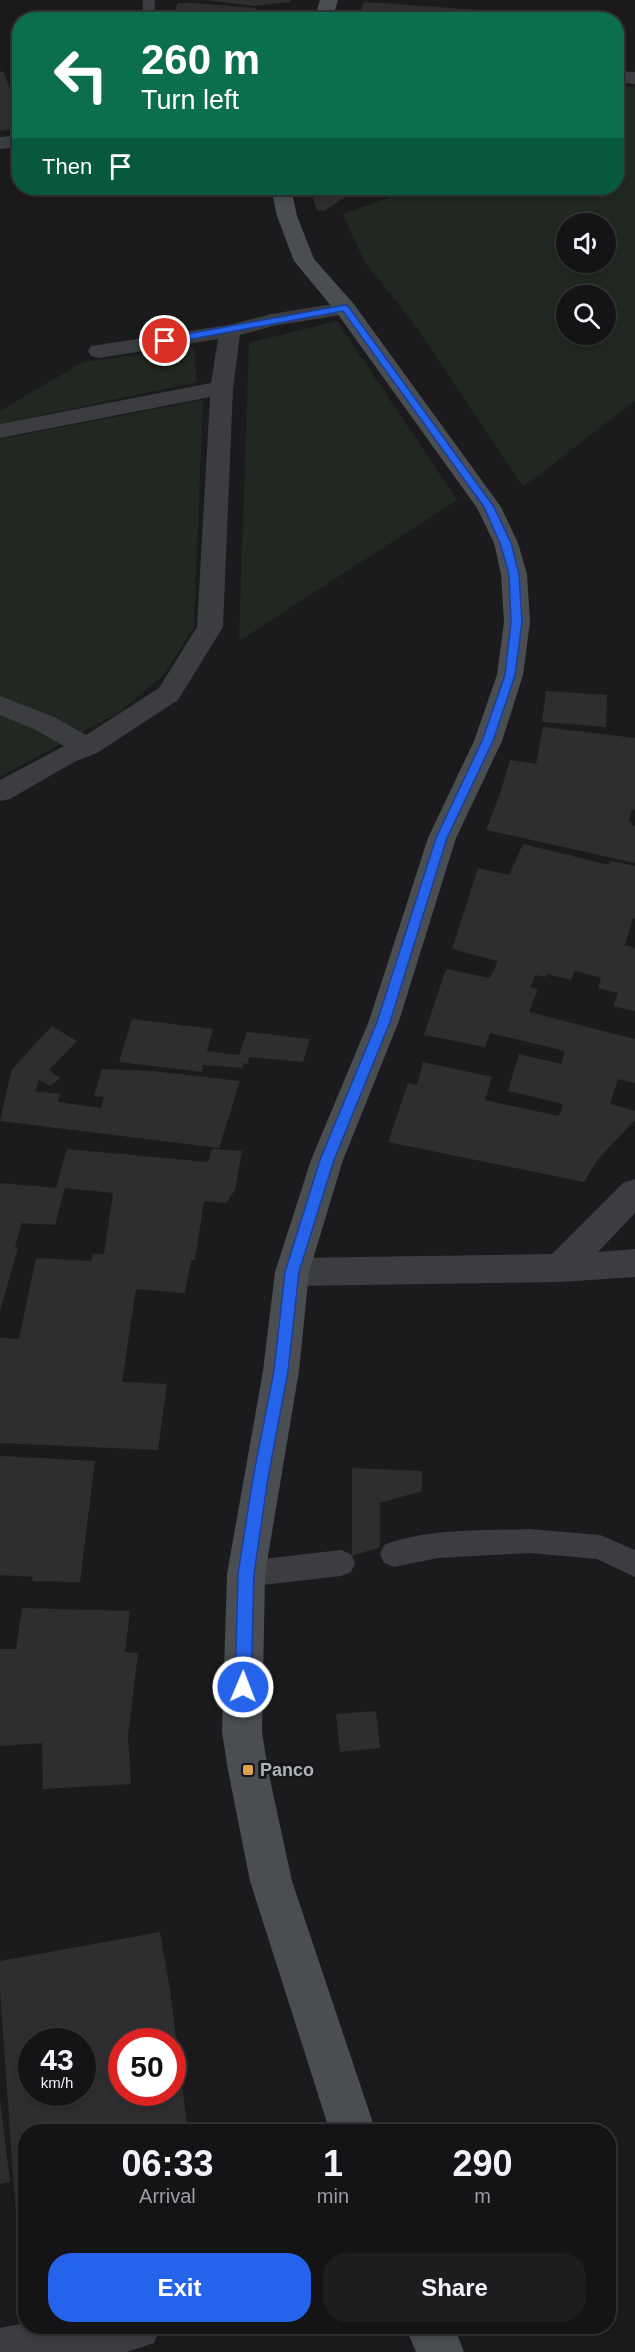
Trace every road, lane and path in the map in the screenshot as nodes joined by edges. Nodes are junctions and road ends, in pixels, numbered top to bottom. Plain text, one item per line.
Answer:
1 (282, 195) edge
2 (345, 308) junction
3 (230, 331) junction
4 (99, 351) dead end
5 (222, 388) junction
6 (0, 431) edge
7 (0, 705) edge
8 (87, 747) junction
9 (0, 792) edge
10 (635, 1192) edge
11 (635, 1263) edge
12 (560, 1268) junction
13 (292, 1272) junction
14 (394, 1554) dead end
15 (341, 1563) dead end
16 (635, 1564) edge
17 (246, 1574) junction
18 (350, 2124) edge
19 (96, 2334) edge
20 (432, 2334) edge
21 (1, 2352) edge
22 (440, 2352) edge

1 - 2 main road
2 - 3 street
2 - 13 main road
3 - 4 street
3 - 5 street
5 - 6 street
5 - 8 street
7 - 8 street
8 - 9 street
10 - 12 street
11 - 12 street
12 - 13 street
13 - 17 main road
14 - 16 lane
15 - 17 lane
17 - 18 main road
19 - 21 street
20 - 22 main road

